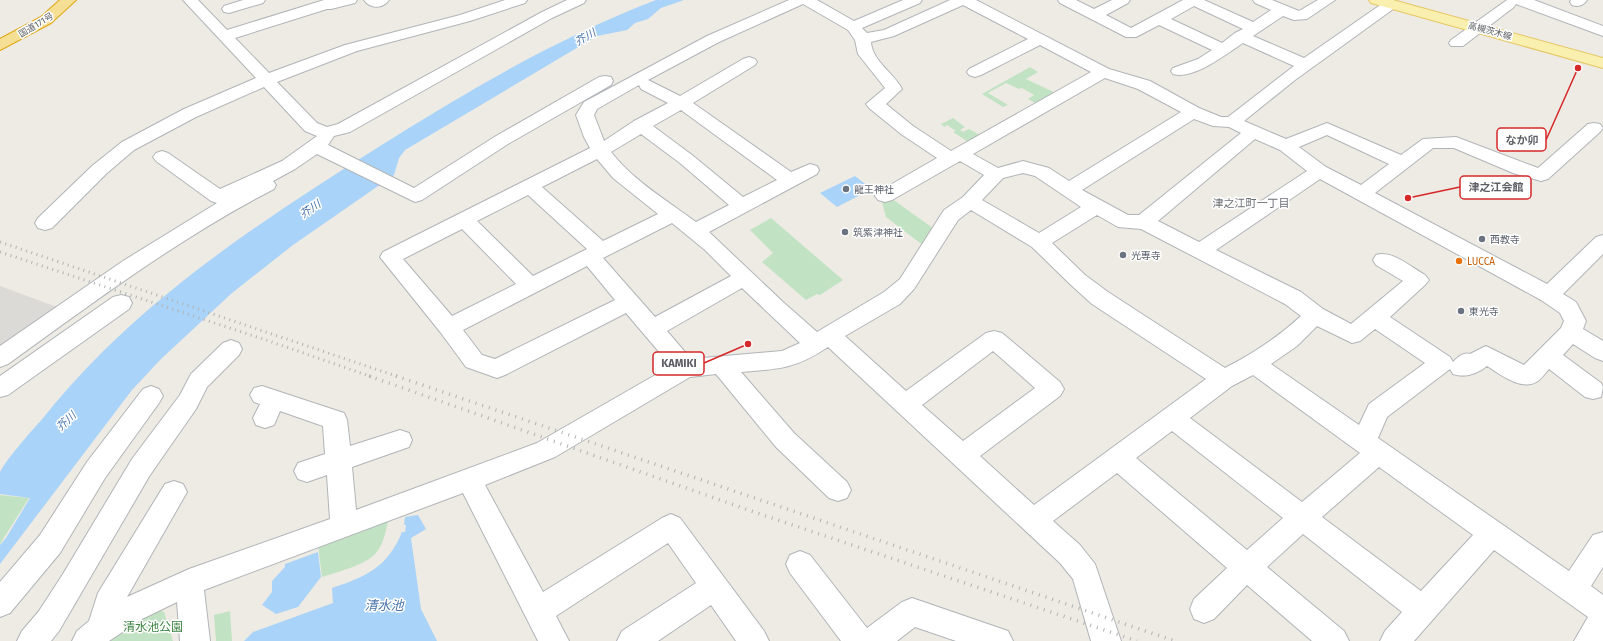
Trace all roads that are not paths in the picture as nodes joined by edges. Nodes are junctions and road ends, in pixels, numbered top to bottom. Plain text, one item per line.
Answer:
1 (69, 0) edge
2 (190, 0) edge
3 (258, 0) edge
4 (350, 0) edge
5 (520, 0) edge
6 (579, 0) edge
7 (801, 0) edge
8 (806, 0) edge
9 (914, 0) edge
10 (962, 0) edge
11 (965, 0) edge
12 (1065, 0) edge
13 (1123, 0) edge
14 (1193, 0) edge
15 (1260, 0) edge
16 (1328, 0) edge
17 (1384, 2) edge
18 (1514, 2) edge
19 (757, 3) dead end
20 (315, 4) edge
21 (229, 9) dead end
22 (1282, 10) junction
23 (1094, 15) junction
24 (1159, 19) junction
25 (1477, 28) junction
26 (1603, 31) edge
27 (1247, 32) junction
28 (858, 33) junction
29 (224, 36) junction
30 (1040, 39) junction
31 (1457, 43) dead end
32 (0, 45) edge
33 (1223, 49) junction
34 (749, 62) dead end
35 (1603, 63) edge
36 (1306, 65) junction
37 (1180, 71) dead end
38 (975, 72) dead end
39 (1103, 72) junction
40 (266, 80) junction
41 (647, 84) dead end
42 (682, 103) junction
43 (561, 105) junction
44 (1193, 112) junction
45 (1232, 122) junction
46 (640, 125) junction
47 (1600, 127) edge
48 (587, 129) junction
49 (1254, 131) junction
50 (323, 143) junction
51 (1286, 146) junction
52 (600, 150) junction
53 (186, 154) dead end
54 (956, 157) junction
55 (1402, 163) junction
56 (810, 170) dead end
57 (1319, 171) junction
58 (996, 174) junction
59 (790, 180) junction
60 (267, 185) dead end
61 (530, 186) junction
62 (1069, 190) junction
63 (1363, 193) junction
64 (885, 196) dead end
65 (970, 201) junction
66 (741, 205) junction
67 (1096, 207) junction
68 (672, 215) junction
69 (464, 219) junction
70 (1144, 222) junction
71 (45, 223) dead end
72 (694, 231) junction
73 (1039, 242) junction
74 (1603, 242) edge
75 (1200, 251) junction
76 (596, 253) junction
77 (1382, 260) dead end
78 (744, 278) junction
79 (530, 286) junction
80 (1549, 295) junction
81 (629, 302) junction
82 (121, 303) dead end
83 (1316, 315) junction
84 (1375, 318) junction
85 (449, 327) junction
86 (652, 328) junction
87 (1570, 332) junction
88 (823, 339) junction
89 (231, 349) dead end
90 (1603, 352) edge
91 (1549, 356) junction
92 (0, 358) edge
93 (1254, 364) junction
94 (722, 365) junction
95 (686, 368) junction
96 (1461, 368) dead end
97 (1224, 379) junction
98 (0, 388) edge
99 (1593, 390) dead end
100 (151, 396) dead end
101 (267, 404) dead end
102 (905, 405) junction
103 (1171, 417) junction
104 (400, 440) dead end
105 (1371, 447) junction
106 (961, 456) junction
107 (1118, 459) junction
108 (340, 460) junction
109 (307, 471) dead end
110 (469, 480) junction
111 (838, 490) dead end
112 (174, 492) dead end
113 (1303, 518) junction
114 (1033, 521) junction
115 (344, 526) junction
116 (1492, 533) junction
117 (1603, 544) edge
118 (800, 564) dead end
119 (1248, 566) junction
120 (189, 582) junction
121 (715, 587) junction
122 (1572, 590) junction
123 (0, 602) edge
124 (1204, 609) dead end
125 (1423, 610) junction
126 (1603, 611) edge
127 (538, 612) junction
128 (1603, 620) edge
129 (94, 635) edge
130 (32, 641) edge
131 (195, 641) edge
132 (554, 641) edge
133 (632, 641) edge
134 (754, 641) edge
135 (859, 641) edge
136 (873, 641) edge
137 (998, 641) edge
138 (1106, 641) edge
139 (1334, 641) edge
140 (1395, 641) edge
141 (1589, 641) edge

1 - 32 highway, 国道171号
2 - 29 street
3 - 21 street
4 - 20 street
5 - 40 street
6 - 50 street
7 - 48 street
8 - 28 street
9 - 28 street
10 - 28 street
11 - 30 street
12 - 23 street
13 - 23 street
14 - 24 street
14 - 27 street
15 - 22 street
16 - 22 street
17 - 25 main road, 高槻茨木線
17 - 36 street
18 - 25 street
18 - 26 street
19 - 43 street
20 - 29 street
22 - 27 street
23 - 24 street
24 - 33 street
25 - 31 street
25 - 35 main road, 高槻茨木線
27 - 33 street
27 - 36 street
28 - 54 street
29 - 40 street
30 - 38 street
30 - 39 street
33 - 37 street
34 - 42 street
36 - 45 street
39 - 44 street
39 - 54 street
40 - 50 street
40 - 71 street
41 - 42 street
42 - 46 street
42 - 59 street
43 - 48 street
43 - 50 street
44 - 45 street
44 - 62 street
45 - 49 street
46 - 52 street
46 - 66 street
47 - 55 street
48 - 52 street
49 - 51 street
49 - 70 street
50 - 53 street
51 - 55 street
51 - 57 street
52 - 61 street
52 - 68 street
54 - 58 street
54 - 64 street
55 - 63 street
56 - 59 street
57 - 63 street
57 - 75 street
58 - 62 street
58 - 65 street
59 - 66 street
60 - 92 street
61 - 69 street
61 - 76 street
62 - 67 street
63 - 80 street
65 - 73 street
65 - 88 street
66 - 72 street
67 - 70 street
67 - 73 street
68 - 72 street
68 - 76 street
69 - 79 street
69 - 85 street
70 - 75 street
72 - 78 street
73 - 97 street
74 - 80 street
75 - 83 street
76 - 79 street
76 - 81 street
77 - 84 street
78 - 86 street
78 - 88 street
79 - 85 street
80 - 87 street
81 - 85 street
81 - 86 street
82 - 98 street
83 - 84 street
83 - 93 street
84 - 105 street
86 - 95 street
87 - 90 street
87 - 91 street
88 - 94 street
88 - 102 street
89 - 130 street
91 - 96 street
91 - 99 street
93 - 97 street
93 - 105 street
94 - 95 street
94 - 111 street
95 - 110 street
97 - 103 street
100 - 123 street
101 - 108 street
102 - 106 street
102 - 106 street
103 - 107 street
103 - 113 street
104 - 108 street
105 - 113 street
105 - 116 street
106 - 114 street
107 - 114 street
107 - 119 street
108 - 109 street
108 - 115 street
110 - 115 street
110 - 127 street
112 - 129 street
113 - 119 street
113 - 125 street
114 - 138 street
115 - 120 street
116 - 122 street
116 - 125 street
117 - 122 street
118 - 135 street
119 - 124 street
119 - 139 street
120 - 129 street
120 - 131 street
121 - 127 street
121 - 133 street
121 - 134 street
122 - 126 street
125 - 140 street
127 - 132 street
128 - 141 street
136 - 137 street

